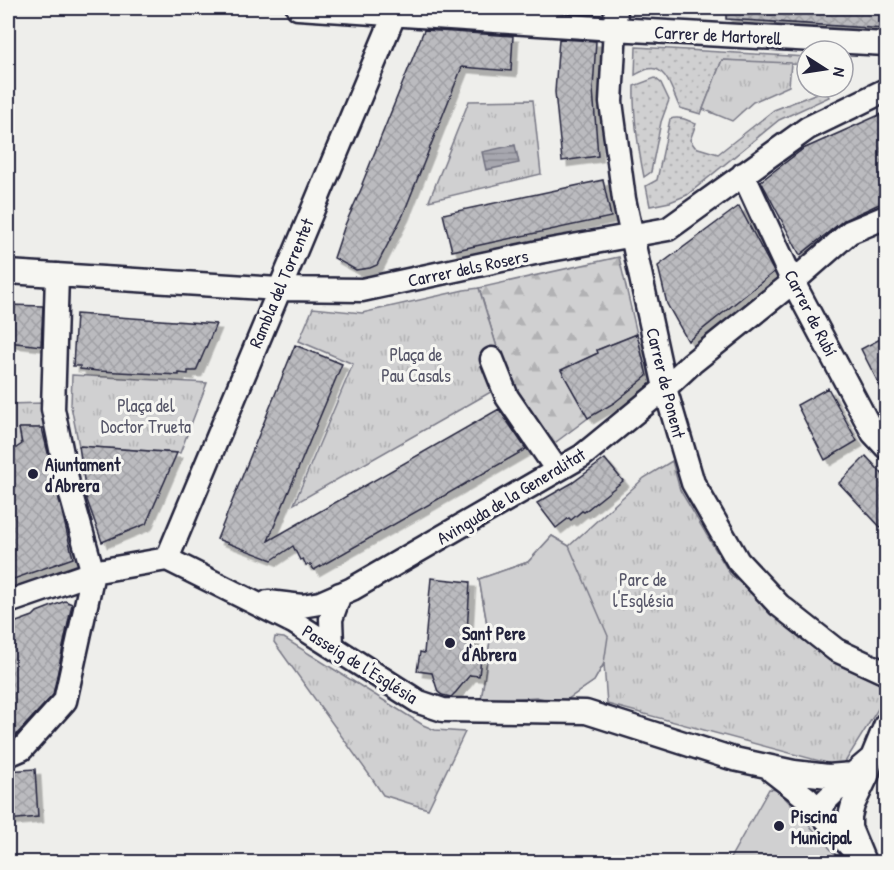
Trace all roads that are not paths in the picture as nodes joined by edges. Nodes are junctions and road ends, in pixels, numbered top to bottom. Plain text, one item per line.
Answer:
1 (298, 8) edge
2 (395, 11) edge
3 (615, 18) edge
4 (886, 44) edge
5 (886, 90) edge
6 (743, 174) junction
7 (886, 217) edge
8 (632, 236) junction
9 (8, 272) edge
10 (57, 275) junction
11 (793, 282) junction
12 (278, 289) junction
13 (492, 358) dead end
14 (665, 388) junction
15 (886, 447) edge
16 (557, 470) junction
17 (166, 560) junction
18 (93, 573) junction
19 (340, 594) junction
20 (250, 600) junction
21 (8, 602) edge
22 (332, 646) junction
23 (886, 673) edge
24 (886, 724) edge
25 (8, 755) edge
26 (872, 758) junction
27 (766, 766) junction
28 (853, 774) junction
29 (817, 809) junction
30 (864, 862) edge

1 - 2 street, Carrer de Martorell
2 - 3 street, Carrer de Martorell
2 - 12 street, Rambla del Torrentet
3 - 4 street, Carrer de Martorell
3 - 8 street, Carrer de Ponent
5 - 6 street, Carrer dels Rosers
6 - 8 street, Carrer dels Rosers
6 - 11 street, Carrer de Rubí
7 - 11 street, Avinguda de la Generalitat
8 - 12 street, Carrer dels Rosers
8 - 14 street, Carrer de Ponent
9 - 10 street, Carrer dels Rosers
10 - 12 street, Carrer dels Rosers
10 - 18 street
11 - 14 street, Avinguda de la Generalitat
11 - 15 street, Carrer de Rubí
12 - 17 street, Rambla del Torrentet
13 - 16 street
14 - 16 street, Avinguda de la Generalitat
14 - 23 street, Carrer de Ponent
16 - 19 street, Avinguda de la Generalitat
17 - 18 street
17 - 20 street, Passeig de l'Església
18 - 21 street
18 - 25 street
19 - 20 street, Avinguda de la Generalitat
19 - 22 street
20 - 22 street, Passeig de l'Església
22 - 27 street, Passeig de l'Església
24 - 26 street
26 - 28 street
26 - 30 street
27 - 28 street
27 - 29 street, Passeig de l'Església
28 - 29 street
29 - 30 street, Passeig de l'Església

